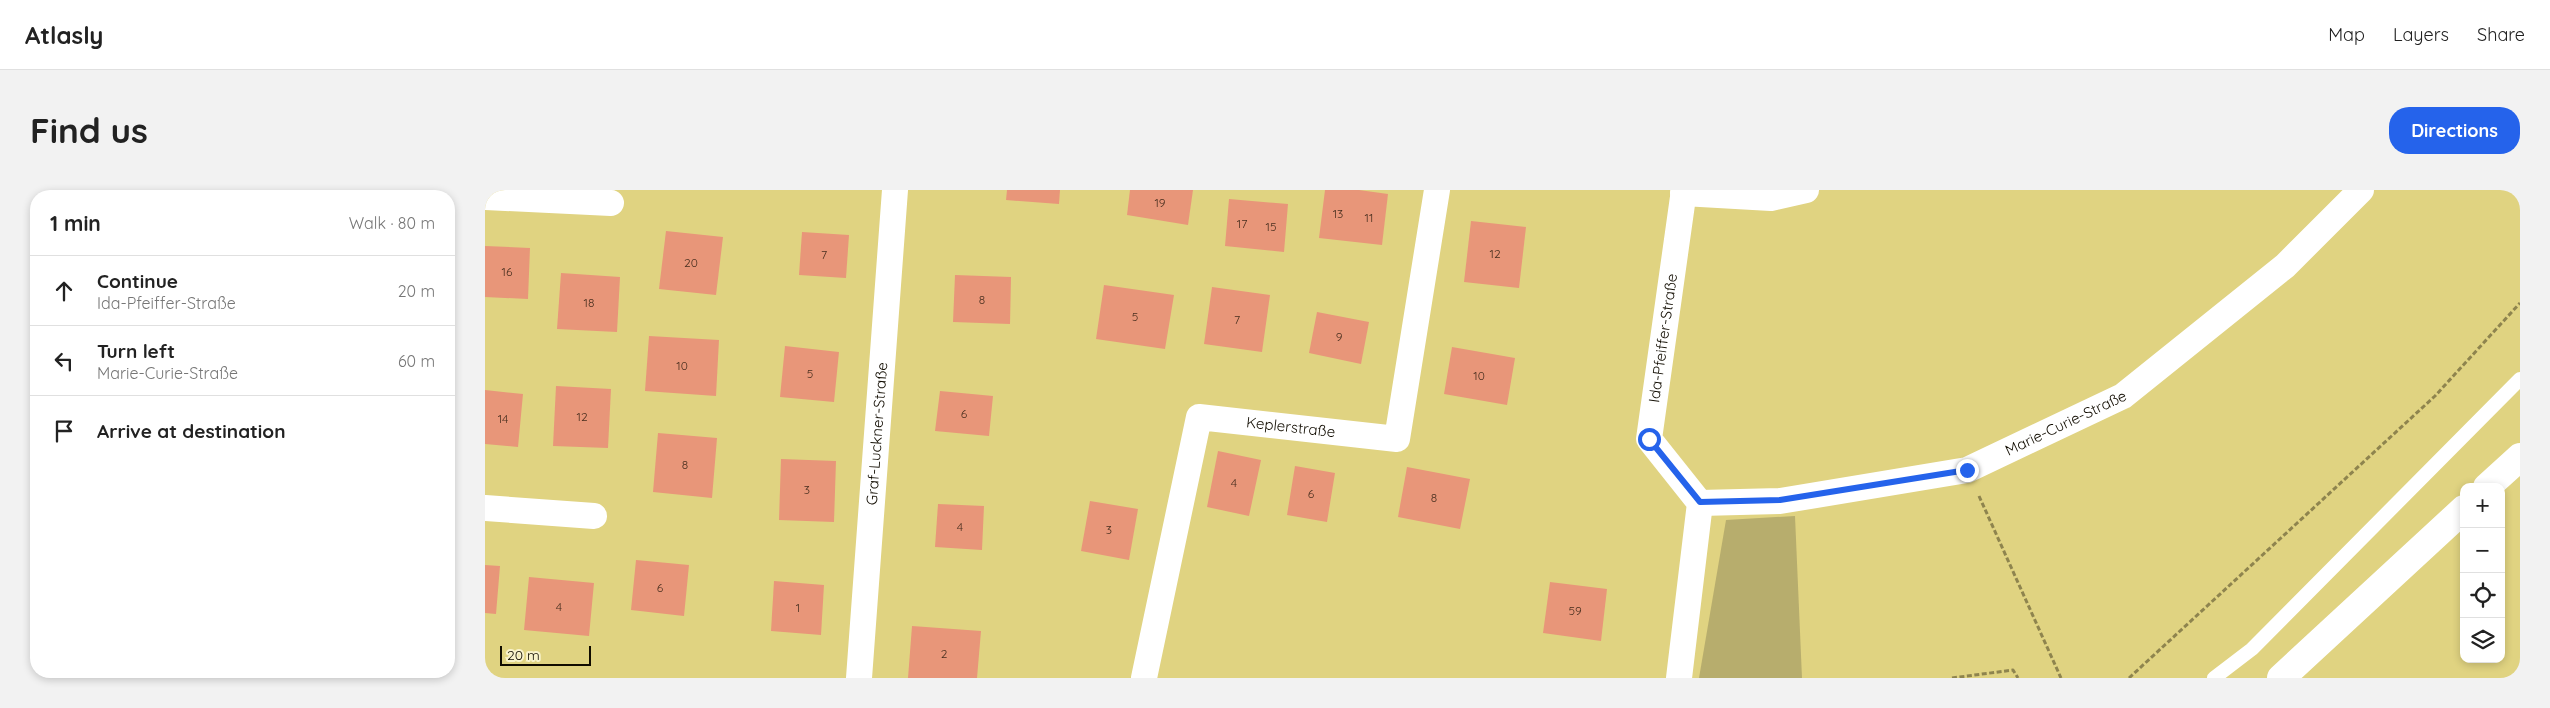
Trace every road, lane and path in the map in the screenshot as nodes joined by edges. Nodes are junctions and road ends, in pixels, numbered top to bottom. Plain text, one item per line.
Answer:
1 (895, 190) edge
2 (1437, 190) edge
3 (1807, 190) edge
4 (2361, 190) edge
5 (1683, 191) edge
6 (485, 197) edge
7 (611, 203) dead end
8 (2520, 303) edge
9 (2520, 379) edge
10 (2520, 456) edge
11 (1967, 470) junction
12 (2491, 483) edge
13 (1700, 502) junction
14 (485, 508) edge
15 (2460, 512) edge
16 (594, 516) dead end
17 (859, 678) edge
18 (1144, 678) edge
19 (1679, 678) edge
20 (1952, 678) edge
21 (2018, 678) edge
22 (2061, 678) edge
23 (2129, 678) edge
24 (2214, 678) edge
25 (2281, 678) edge

1 - 17 street, Graf-Luckner-Straße
2 - 18 street, Keplerstraße
3 - 5 street
4 - 11 street, Marie-Curie-Straße
5 - 13 street, Ida-Pfeiffer-Straße
6 - 7 street
8 - 23 path
9 - 24 lane
10 - 12 main road
11 - 13 street, Marie-Curie-Straße
11 - 22 path
13 - 19 street
14 - 16 street
15 - 25 main road
20 - 21 path

